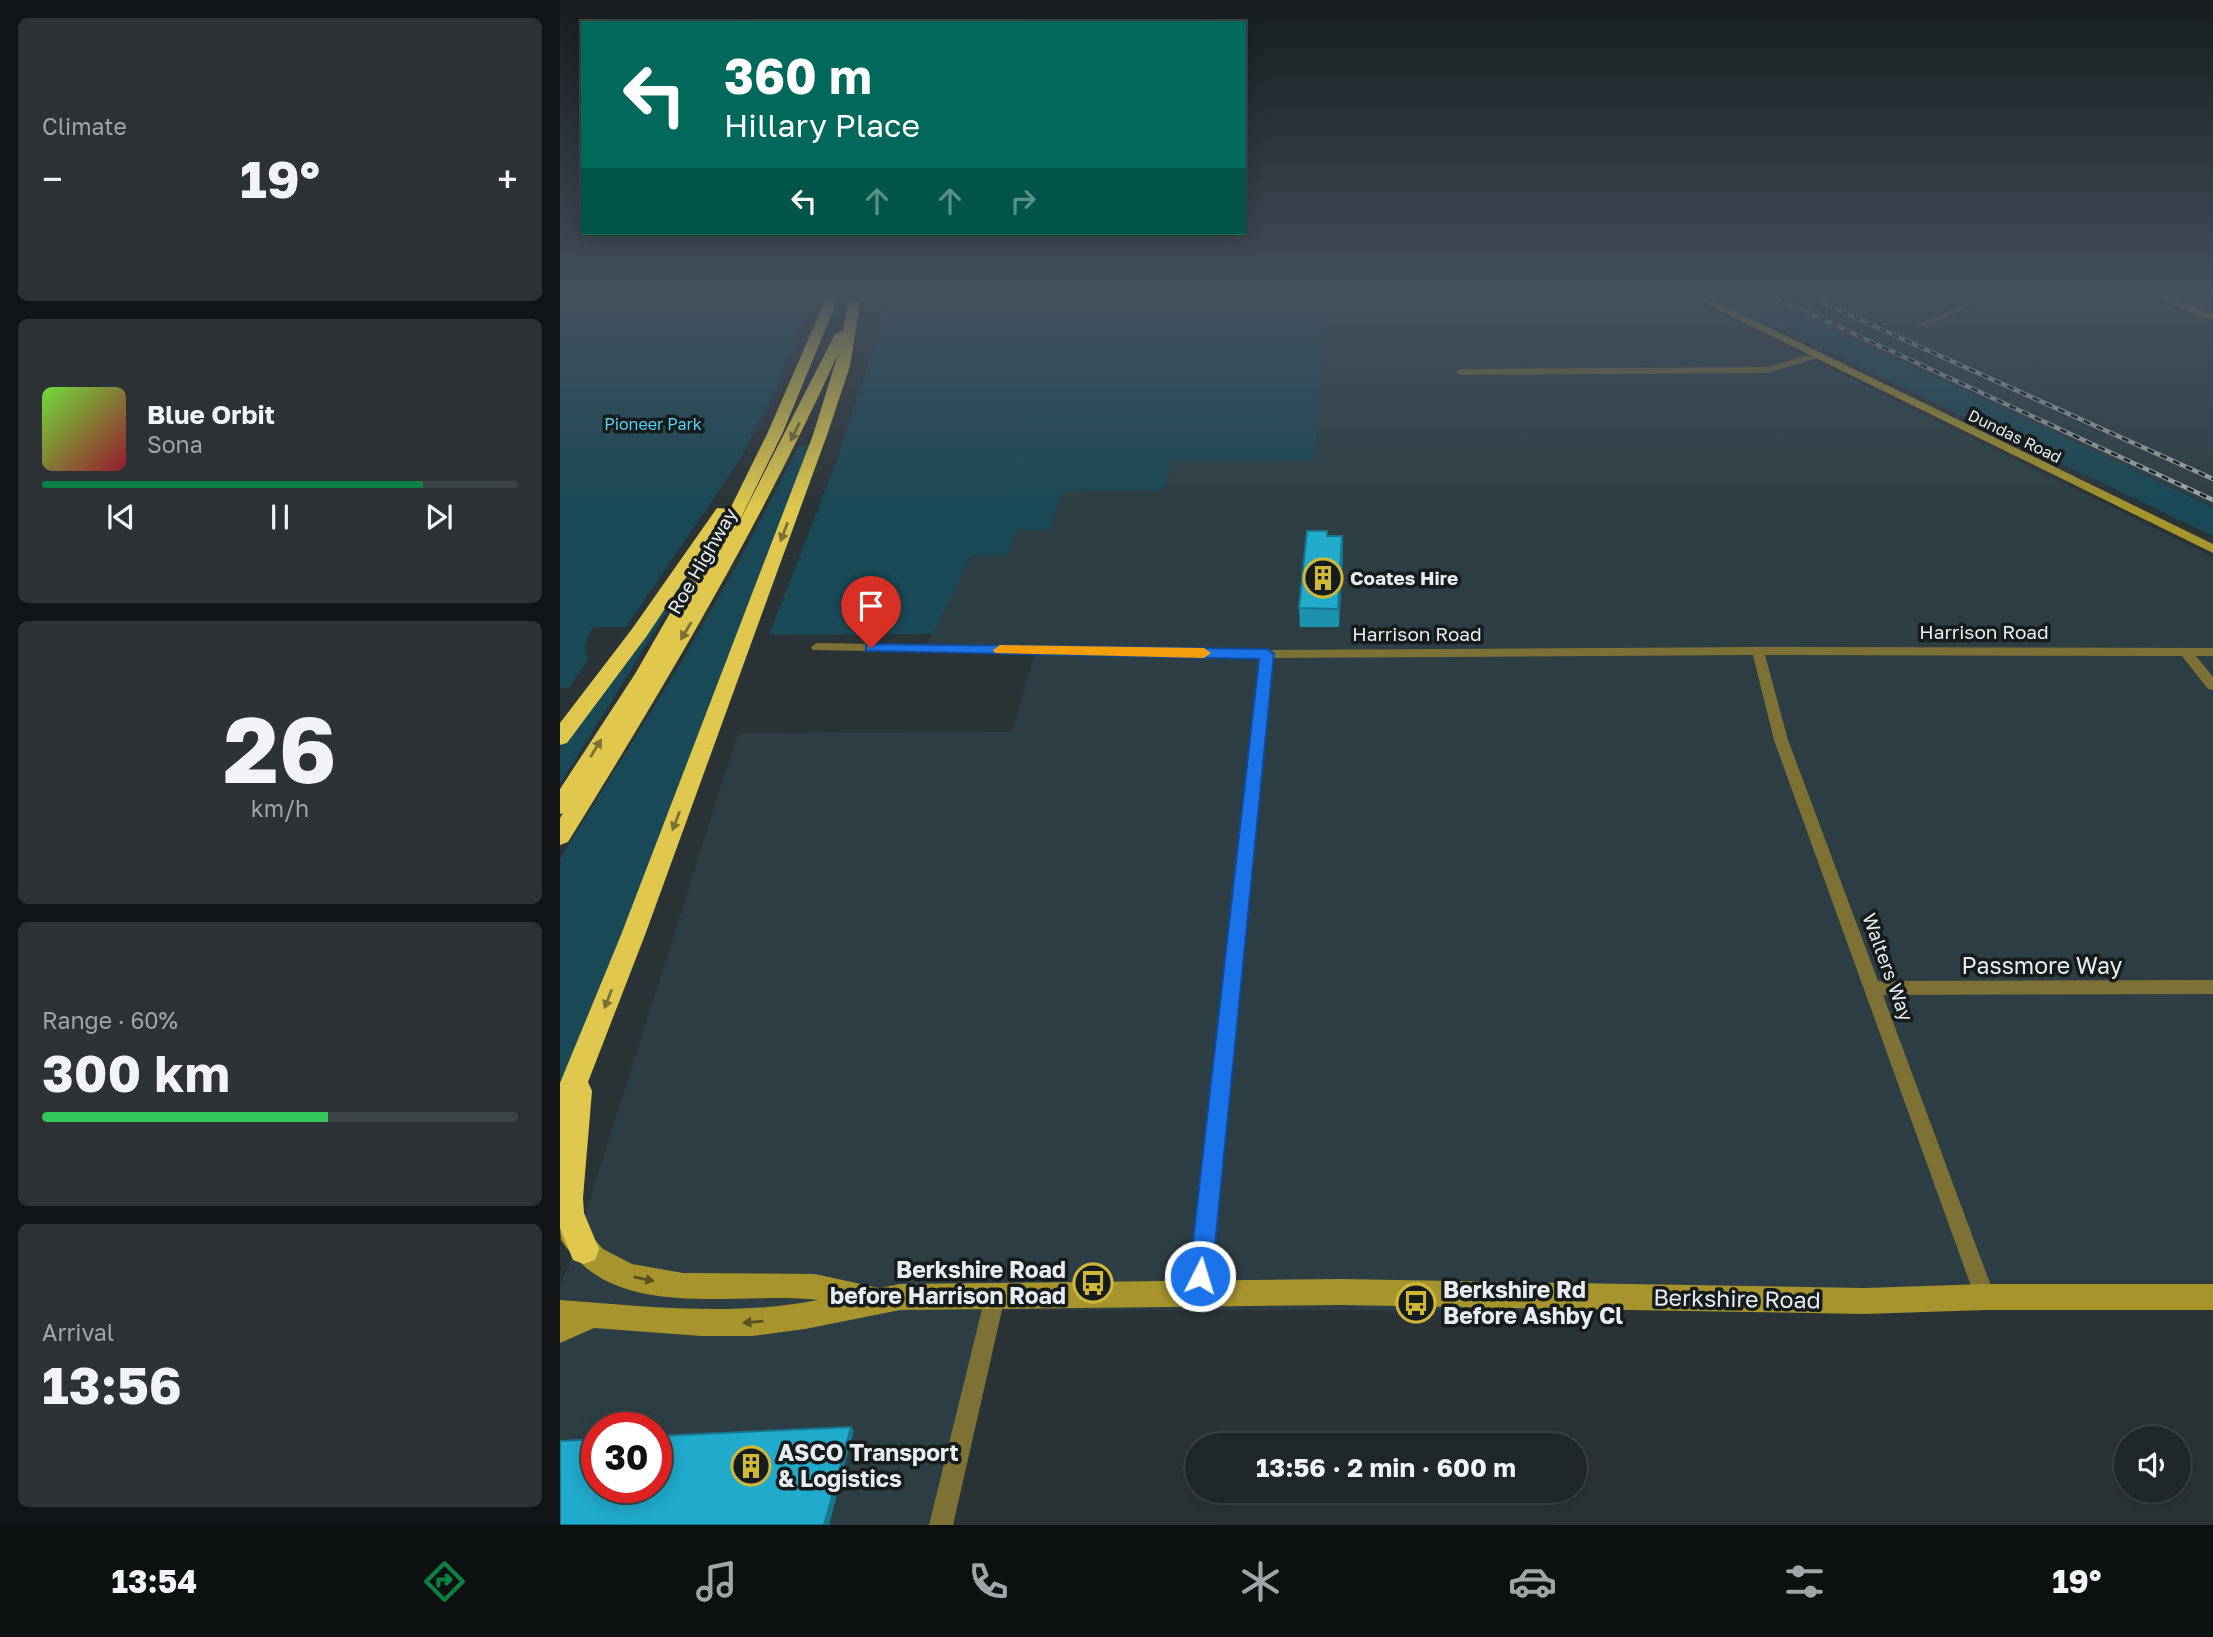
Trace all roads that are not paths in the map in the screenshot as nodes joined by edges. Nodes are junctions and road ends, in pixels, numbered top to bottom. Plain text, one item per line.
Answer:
1 (804, 365) edge
2 (826, 365) edge
3 (843, 365) edge
4 (1784, 365) edge
5 (1834, 365) edge
6 (1460, 372) dead end
7 (766, 453) junction
8 (2213, 550) edge
9 (817, 647) dead end
10 (1758, 651) junction
11 (2186, 652) junction
12 (2213, 652) edge
13 (1267, 654) junction
14 (2213, 686) edge
15 (560, 737) edge
16 (560, 806) edge
17 (560, 836) edge
18 (2211, 987) dead end
19 (1873, 988) junction
20 (580, 1069) junction
21 (560, 1116) edge
22 (560, 1219) edge
23 (584, 1249) junction
24 (1199, 1295) junction
25 (995, 1297) junction
26 (1985, 1297) junction
27 (2213, 1297) edge
28 (883, 1301) junction
29 (560, 1313) edge
30 (593, 1315) junction
31 (560, 1330) edge
32 (942, 1525) edge

1 - 7 highway, Roe Highway
2 -> 17 highway, Roe Highway
3 -> 20 highway
4 - 6 street
5 - 8 main road, Dundas Road
7 - 15 highway
16 -> 7 highway, Roe Highway
9 - 13 street, Harrison Road
10 - 11 street, Harrison Road
10 - 13 street, Harrison Road
10 - 19 street, Walters Way
11 - 12 street, Harrison Road
11 - 14 street
13 - 24 street
18 - 19 street, Passmore Way
19 - 26 street, Walters Way
20 - 21 highway
20 - 23 highway
22 - 23 main road, Berkshire Road
23 -> 28 main road, Berkshire Road
24 - 25 main road, Berkshire Road
24 - 26 main road, Berkshire Road
25 - 28 main road, Berkshire Road
25 - 32 street
26 - 27 main road, Berkshire Road
28 -> 30 main road, Berkshire Road
29 - 30 main road, Berkshire Road
30 - 31 main road, Berkshire Road

